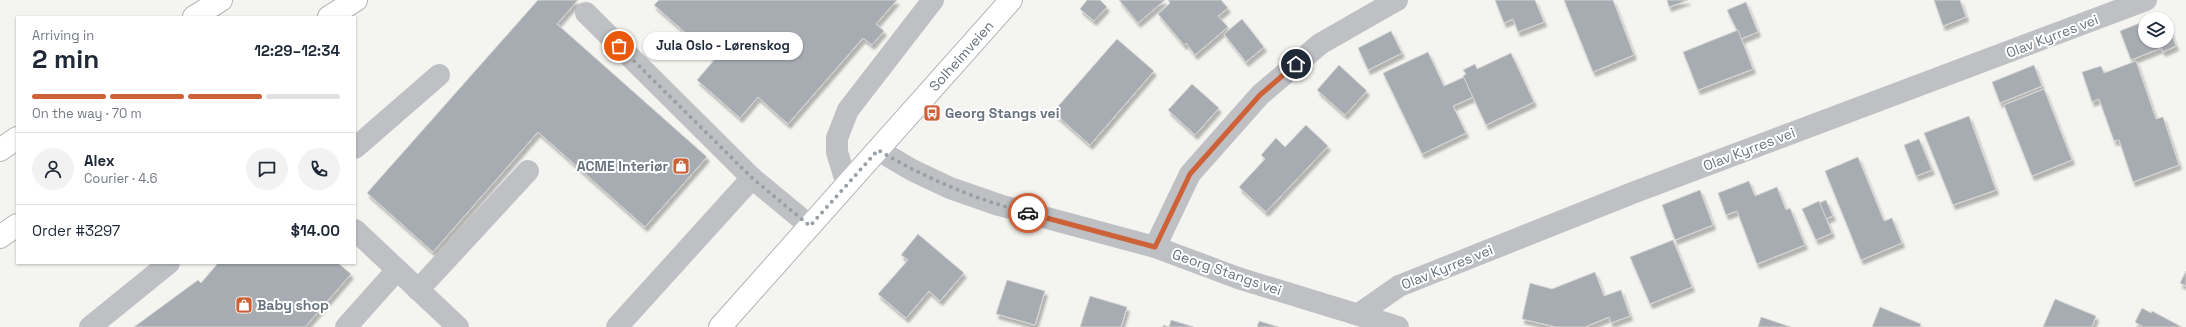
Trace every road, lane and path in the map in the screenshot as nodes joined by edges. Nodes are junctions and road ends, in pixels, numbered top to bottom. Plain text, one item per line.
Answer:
1 (220, 0) edge
2 (356, 0) edge
3 (933, 0) edge
4 (1397, 0) edge
5 (2146, 0) edge
6 (1004, 2) edge
7 (586, 13) dead end
8 (196, 16) edge
9 (331, 16) edge
10 (439, 75) dead end
11 (16, 132) edge
12 (16, 139) edge
13 (0, 141) edge
14 (356, 147) edge
15 (0, 150) edge
16 (878, 150) junction
17 (528, 171) dead end
18 (752, 178) junction
19 (847, 185) junction
20 (16, 226) edge
21 (810, 226) junction
22 (356, 231) edge
23 (0, 237) edge
24 (1155, 247) junction
25 (168, 264) edge
26 (397, 270) junction
27 (418, 290) junction
28 (1359, 314) junction
29 (90, 327) edge
30 (346, 327) edge
31 (458, 327) edge
32 (617, 327) edge
33 (720, 327) edge
34 (1398, 327) edge

1 - 8 main road
2 - 9 main road
3 - 19 street
4 - 24 street
5 - 28 street, Olav Kyrres vei
6 - 16 main road, Solheimveien
7 - 18 street
10 - 14 street
11 - 13 main road
12 - 15 main road
16 - 19 main road, Solheimveien
16 - 24 street, Georg Stangs vei
17 - 27 street
18 - 21 street
18 - 32 street
19 - 21 main road, Solheimveien
20 - 23 main road
21 - 33 main road, Solheimveien
22 - 26 street
24 - 28 street, Georg Stangs vei
25 - 29 street
26 - 27 street
26 - 30 street
27 - 31 street
28 - 34 street, Georg Stangs vei

